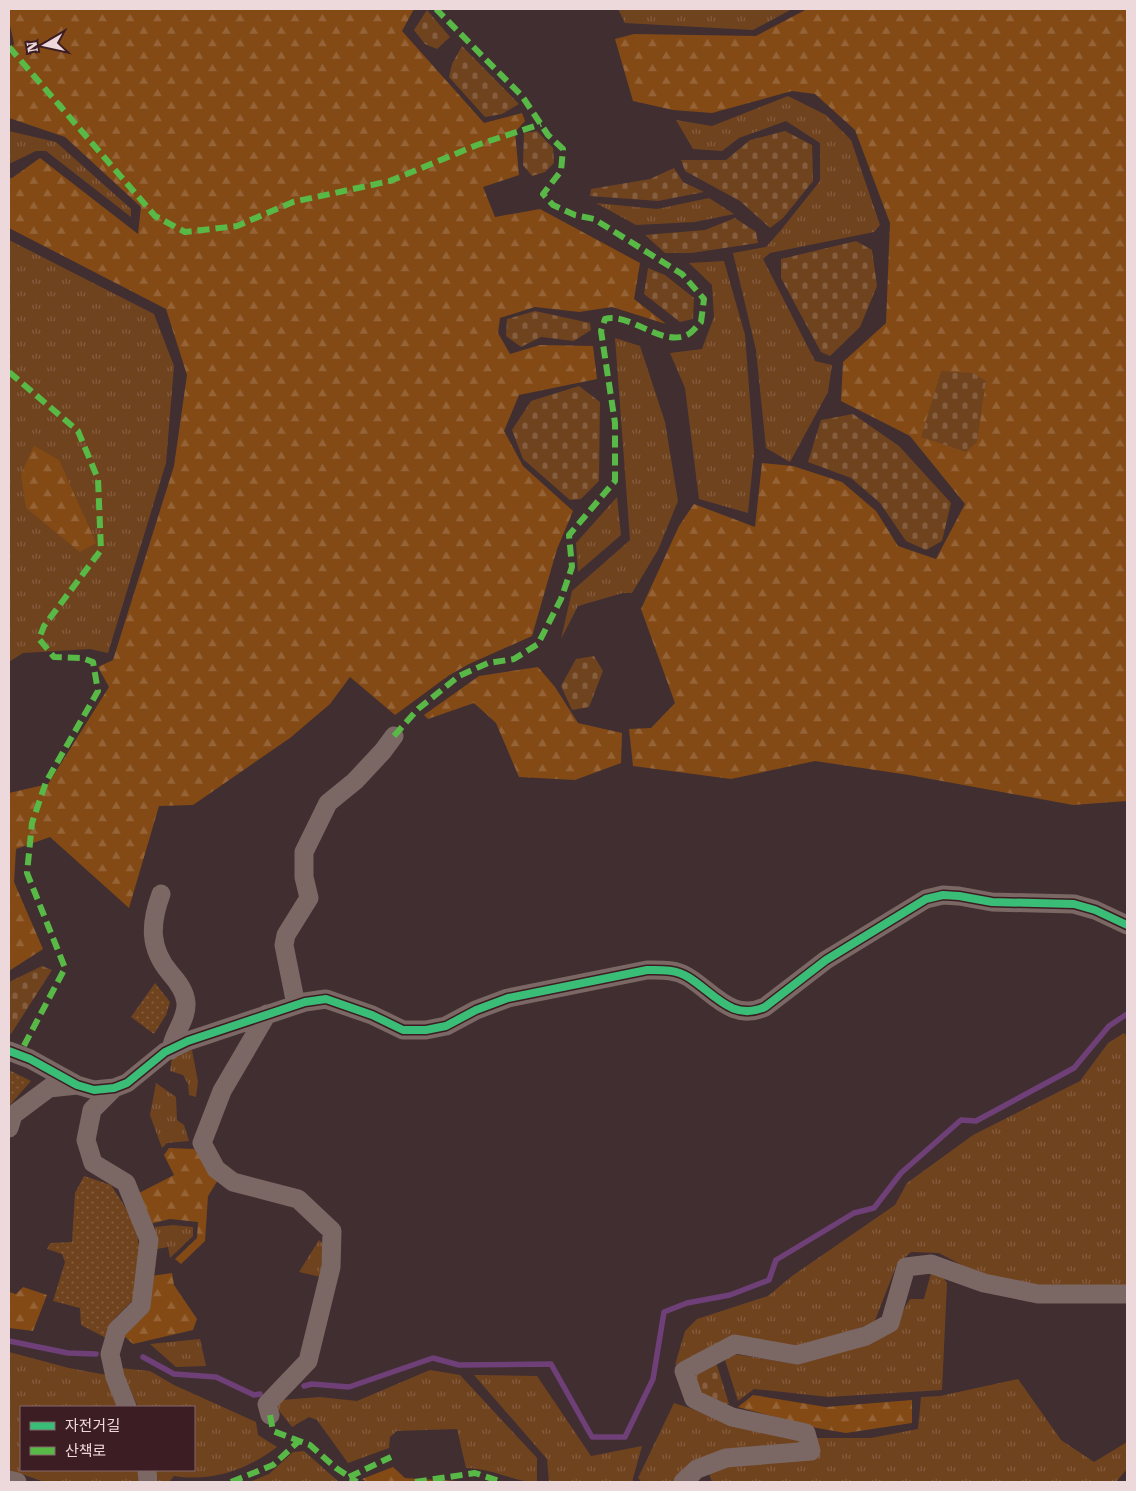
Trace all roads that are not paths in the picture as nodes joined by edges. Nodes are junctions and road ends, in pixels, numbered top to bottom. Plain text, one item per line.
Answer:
1 (394, 736) dead end
2 (161, 894) dead end
3 (1127, 925) edge
4 (296, 1006) junction
5 (267, 1014) junction
6 (171, 1050) junction
7 (9, 1051) edge
8 (77, 1085) junction
9 (114, 1088) junction
10 (9, 1128) edge
11 (1127, 1294) edge
12 (127, 1406) edge
13 (270, 1415) dead end
14 (9, 1480) edge
15 (17, 1482) edge
16 (683, 1482) edge

1 - 4 street
2 - 6 street
3 - 4 street
4 - 5 street
5 - 6 street
5 - 13 street
6 - 9 street
7 - 8 street
8 - 9 street
8 - 10 street
9 - 12 street
11 - 16 street
14 - 15 street

